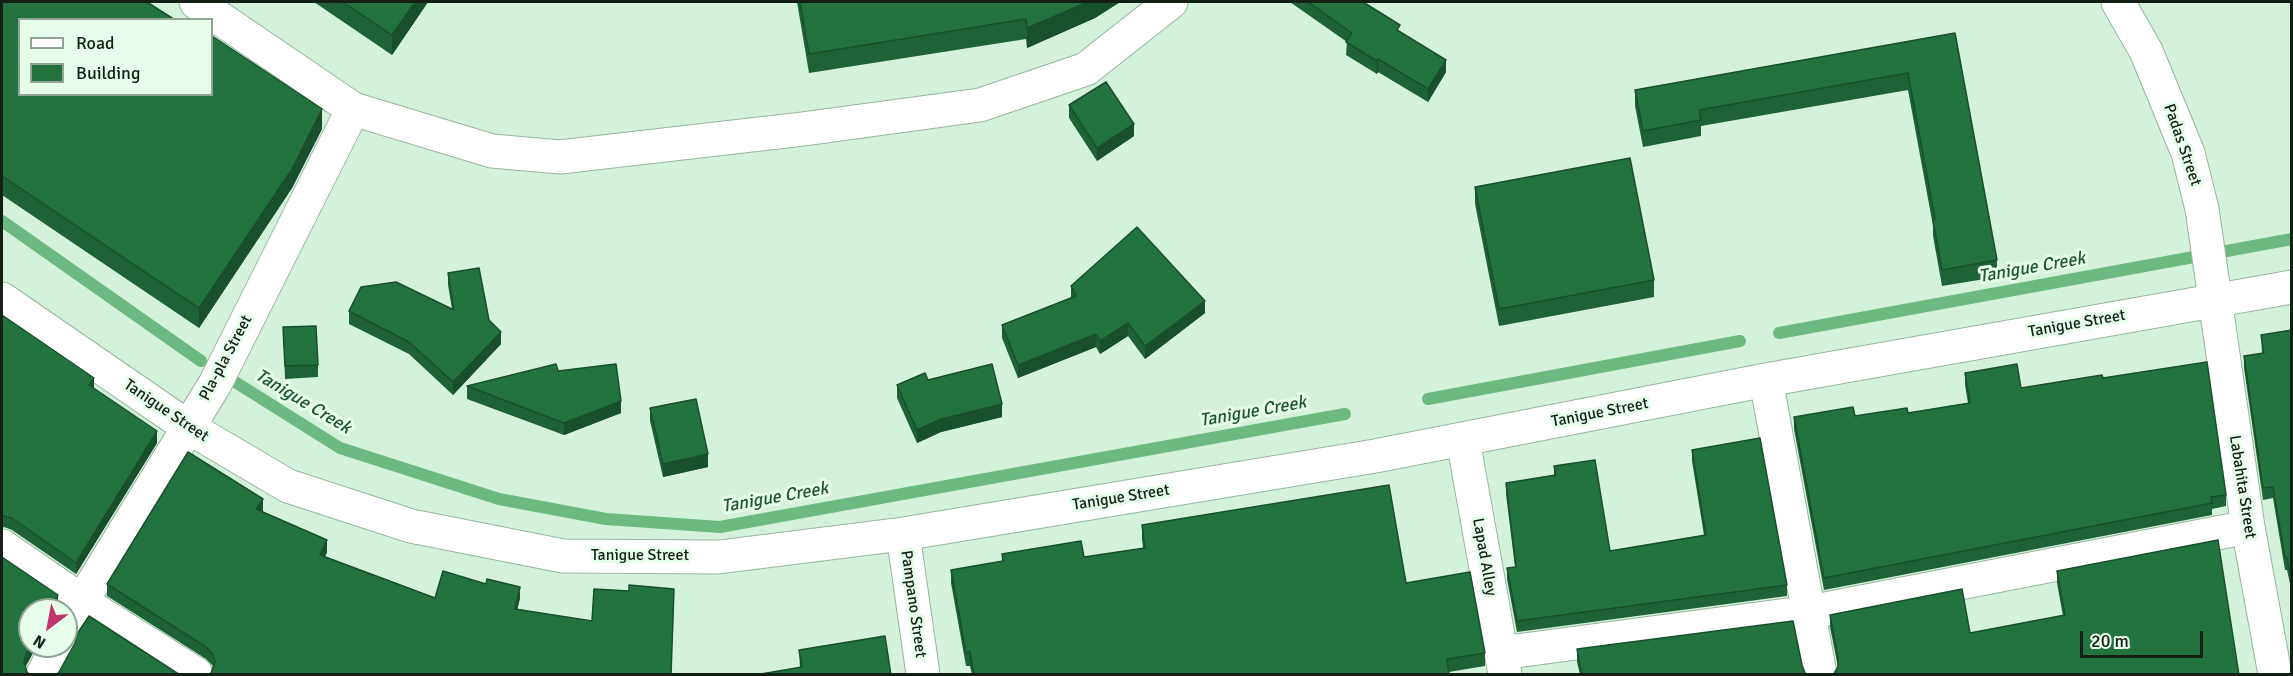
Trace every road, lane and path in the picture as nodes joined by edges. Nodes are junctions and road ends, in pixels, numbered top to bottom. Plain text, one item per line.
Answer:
1 (196, 2) edge
2 (1171, 2) edge
3 (2118, 2) edge
4 (353, 109) junction
5 (2213, 285) junction
6 (2292, 287) edge
7 (2, 298) edge
8 (1766, 380) junction
9 (188, 427) junction
10 (1463, 440) junction
11 (2248, 527) junction
12 (903, 534) junction
13 (2, 546) edge
14 (82, 601) junction
15 (78, 608) edge
16 (1810, 612) junction
17 (52, 658) edge
18 (1503, 664) edge
19 (43, 675) edge
20 (196, 675) edge
21 (923, 675) edge
22 (1820, 675) edge
23 (2275, 675) edge

1 - 4 street
2 - 4 street
3 - 5 street, Padas Street
4 - 9 street, Pla-pla Street
5 - 6 street, Tanigue Street
5 - 8 street, Tanigue Street
5 - 11 street, Labahita Street
7 - 9 street, Tanigue Street
8 - 10 street, Tanigue Street
8 - 16 street
9 - 12 street, Tanigue Street
9 - 14 street, Pla-pla Street
10 - 12 street, Tanigue Street
10 - 18 street, Lapad Alley
11 - 16 street
11 - 23 street, Labahita Street
12 - 21 street, Pampano Street
13 - 14 street
14 - 15 street, Pla-pla Street
14 - 20 street
16 - 18 street
16 - 22 street
17 - 19 street

